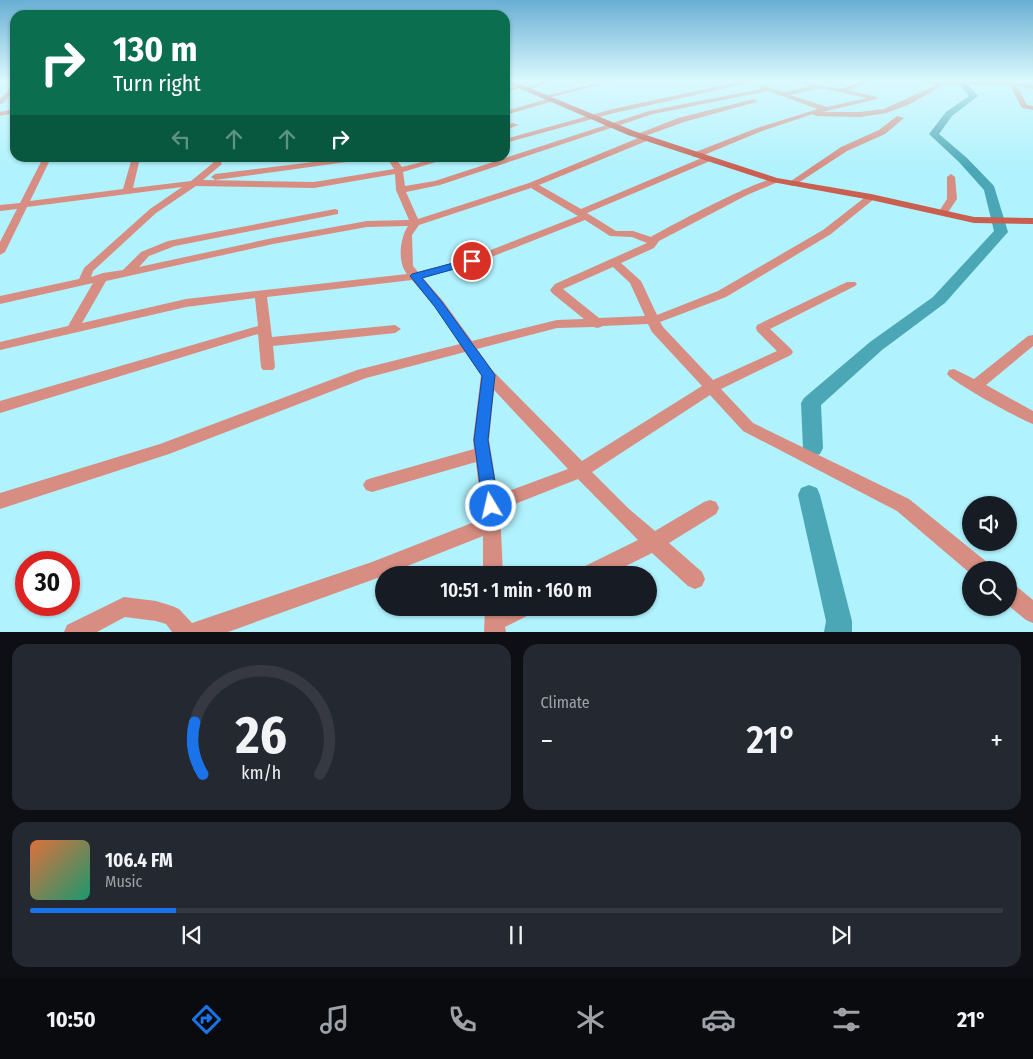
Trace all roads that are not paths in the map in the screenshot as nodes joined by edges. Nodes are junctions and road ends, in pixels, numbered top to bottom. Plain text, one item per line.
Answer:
1 (575, 109) edge
2 (619, 109) edge
3 (664, 109) edge
4 (724, 109) edge
5 (889, 109) edge
6 (825, 110) edge
7 (808, 114) junction
8 (592, 116) junction
9 (900, 118) dead end
10 (612, 124) junction
11 (515, 125) dead end
12 (510, 126) edge
13 (642, 137) junction
14 (510, 139) edge
15 (696, 155) junction
16 (510, 158) edge
17 (707, 159) junction
18 (45, 162) edge
19 (135, 162) edge
20 (217, 162) edge
21 (332, 162) edge
22 (394, 162) edge
23 (431, 162) edge
24 (499, 162) edge
25 (398, 171) junction
26 (951, 178) dead end
27 (775, 180) junction
28 (196, 181) junction
29 (792, 183) junction
30 (532, 185) junction
31 (401, 190) junction
32 (127, 192) junction
33 (871, 197) junction
34 (22, 205) junction
35 (0, 208) edge
36 (335, 212) dead end
37 (943, 213) junction
38 (582, 215) junction
39 (1033, 221) edge
40 (415, 223) junction
41 (654, 242) junction
42 (0, 252) edge
43 (613, 261) junction
44 (128, 271) junction
45 (104, 276) junction
46 (416, 276) junction
47 (84, 281) junction
48 (852, 284) dead end
49 (261, 294) junction
50 (0, 300) edge
51 (654, 320) junction
52 (598, 324) junction
53 (73, 328) junction
54 (395, 329) dead end
55 (266, 335) junction
56 (1033, 339) edge
57 (0, 346) edge
58 (468, 347) junction
59 (268, 368) dead end
60 (954, 374) dead end
61 (488, 375) junction
62 (975, 386) junction
63 (710, 388) junction
64 (0, 407) edge
65 (1033, 418) edge
66 (483, 454) junction
67 (580, 471) junction
68 (372, 485) dead end
69 (0, 501) edge
70 (710, 508) dead end
71 (491, 515) junction
72 (654, 542) junction
73 (970, 561) edge
74 (494, 566) edge
75 (606, 566) edge
76 (695, 579) dead end
77 (1017, 600) edge
78 (1033, 613) edge
79 (74, 632) edge
80 (186, 632) edge
81 (197, 632) edge

1 - 8 street
2 - 8 street
3 - 10 street
4 - 13 street
5 - 7 street
6 - 7 street
7 - 15 street
8 - 10 street
8 - 14 street
9 - 29 street
10 - 13 street
10 - 16 street
11 - 12 street
13 - 15 street
13 - 30 street
15 - 17 street
17 - 27 street
17 - 38 street
18 - 34 street
19 - 32 street
20 - 28 street
21 - 28 street
22 - 25 street
23 - 25 street
24 - 31 street
25 - 28 street
25 - 31 street
26 - 37 street
27 - 29 street
27 - 41 street
28 - 32 street
28 - 47 street
29 - 33 street
30 - 38 street
30 - 40 street
31 - 40 street
32 - 34 street
33 - 37 street
33 - 51 street
34 - 35 street
34 - 42 street
36 - 44 street
37 - 39 street
38 - 41 street
38 - 46 street
40 - 44 street
40 - 46 street
41 - 43 street
43 - 51 street
43 - 52 street
44 - 45 street
45 - 47 street
45 - 53 street
46 - 49 street
46 - 58 street
47 - 50 street
48 - 63 street
49 - 53 street
49 - 55 street
51 - 52 street
51 - 63 street
52 - 58 street
53 - 57 street
54 - 55 street
55 - 59 street
55 - 64 street
56 - 62 street
58 - 61 street
58 - 69 street
60 - 62 street
61 - 66 street
61 - 67 street
62 - 65 street
63 - 67 street
63 - 73 street
66 - 68 street
66 - 71 street
67 - 71 street
67 - 72 street
70 - 72 street
71 - 74 street
71 - 81 street
72 - 75 street
72 - 76 street
77 - 78 street
79 - 80 street

